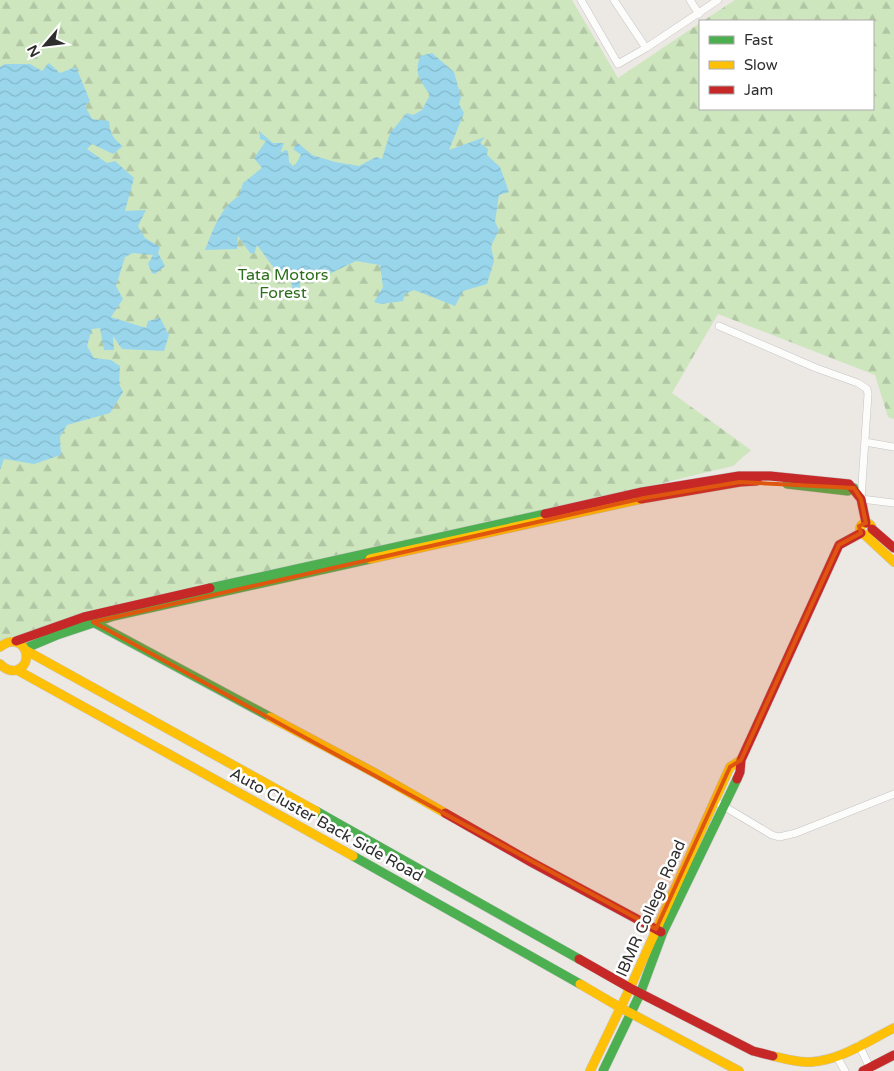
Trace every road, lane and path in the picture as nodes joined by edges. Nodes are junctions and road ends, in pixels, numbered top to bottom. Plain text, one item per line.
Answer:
1 (581, 0) edge
2 (614, 0) edge
3 (690, 0) edge
4 (718, 0) edge
5 (699, 14) junction
6 (646, 48) junction
7 (719, 326) dead end
8 (865, 442) junction
9 (894, 447) edge
10 (861, 499) junction
11 (894, 503) edge
12 (866, 530) junction
13 (406, 548) junction
14 (894, 548) edge
15 (894, 562) edge
16 (84, 617) junction
17 (93, 622) junction
18 (16, 641) junction
19 (0, 647) edge
20 (26, 650) junction
21 (2, 669) edge
22 (17, 670) junction
23 (741, 760) junction
24 (894, 794) edge
25 (715, 801) junction
26 (724, 806) junction
27 (660, 931) junction
28 (630, 988) junction
29 (640, 994) junction
30 (621, 1008) junction
31 (630, 1013) junction
32 (894, 1028) edge
33 (859, 1046) junction
34 (894, 1055) edge
35 (837, 1057) junction
36 (868, 1070) edge
37 (590, 1071) edge
38 (603, 1071) edge
39 (740, 1071) edge
40 (844, 1071) edge

1 - 6 street
2 - 6 street
3 - 5 street
4 - 5 street
5 - 6 street
7 - 8 street
8 - 9 street
8 - 10 street
10 - 11 street
10 - 12 main road
10 - 13 main road
12 - 14 main road
12 - 15 main road
12 - 23 main road, IBMR College Road
13 - 16 main road
13 - 17 main road
16 - 17 main road
16 - 18 main road
17 - 20 main road
17 - 27 main road
18 - 19 main road
18 - 20 main road, Auto Cluster Back Side Road
20 - 22 main road
20 - 28 main road, Auto Cluster Back Side Road
21 - 22 main road, Auto Cluster Back Side Road
22 - 30 main road, Auto Cluster Back Side Road
23 - 25 main road, IBMR College Road
23 - 26 main road, IBMR College Road
24 - 26 street
25 - 26 street
25 - 27 main road, IBMR College Road
26 - 27 main road, IBMR College Road
27 - 28 main road, IBMR College Road
27 - 29 main road, IBMR College Road
28 - 29 main road, Auto Cluster Back Side Road
28 - 30 main road, IBMR College Road
29 - 31 main road, IBMR College Road
29 - 35 main road, Auto Cluster Back Side Road
30 - 31 main road, Auto Cluster Back Side Road
30 - 37 main road, IBMR College Road
31 - 38 main road, IBMR College Road
31 - 39 main road, Auto Cluster Back Side Road
32 - 33 main road, Auto Cluster Back Side Road
33 - 35 main road, Auto Cluster Back Side Road
33 - 36 street
34 - 36 main road
35 - 40 street

